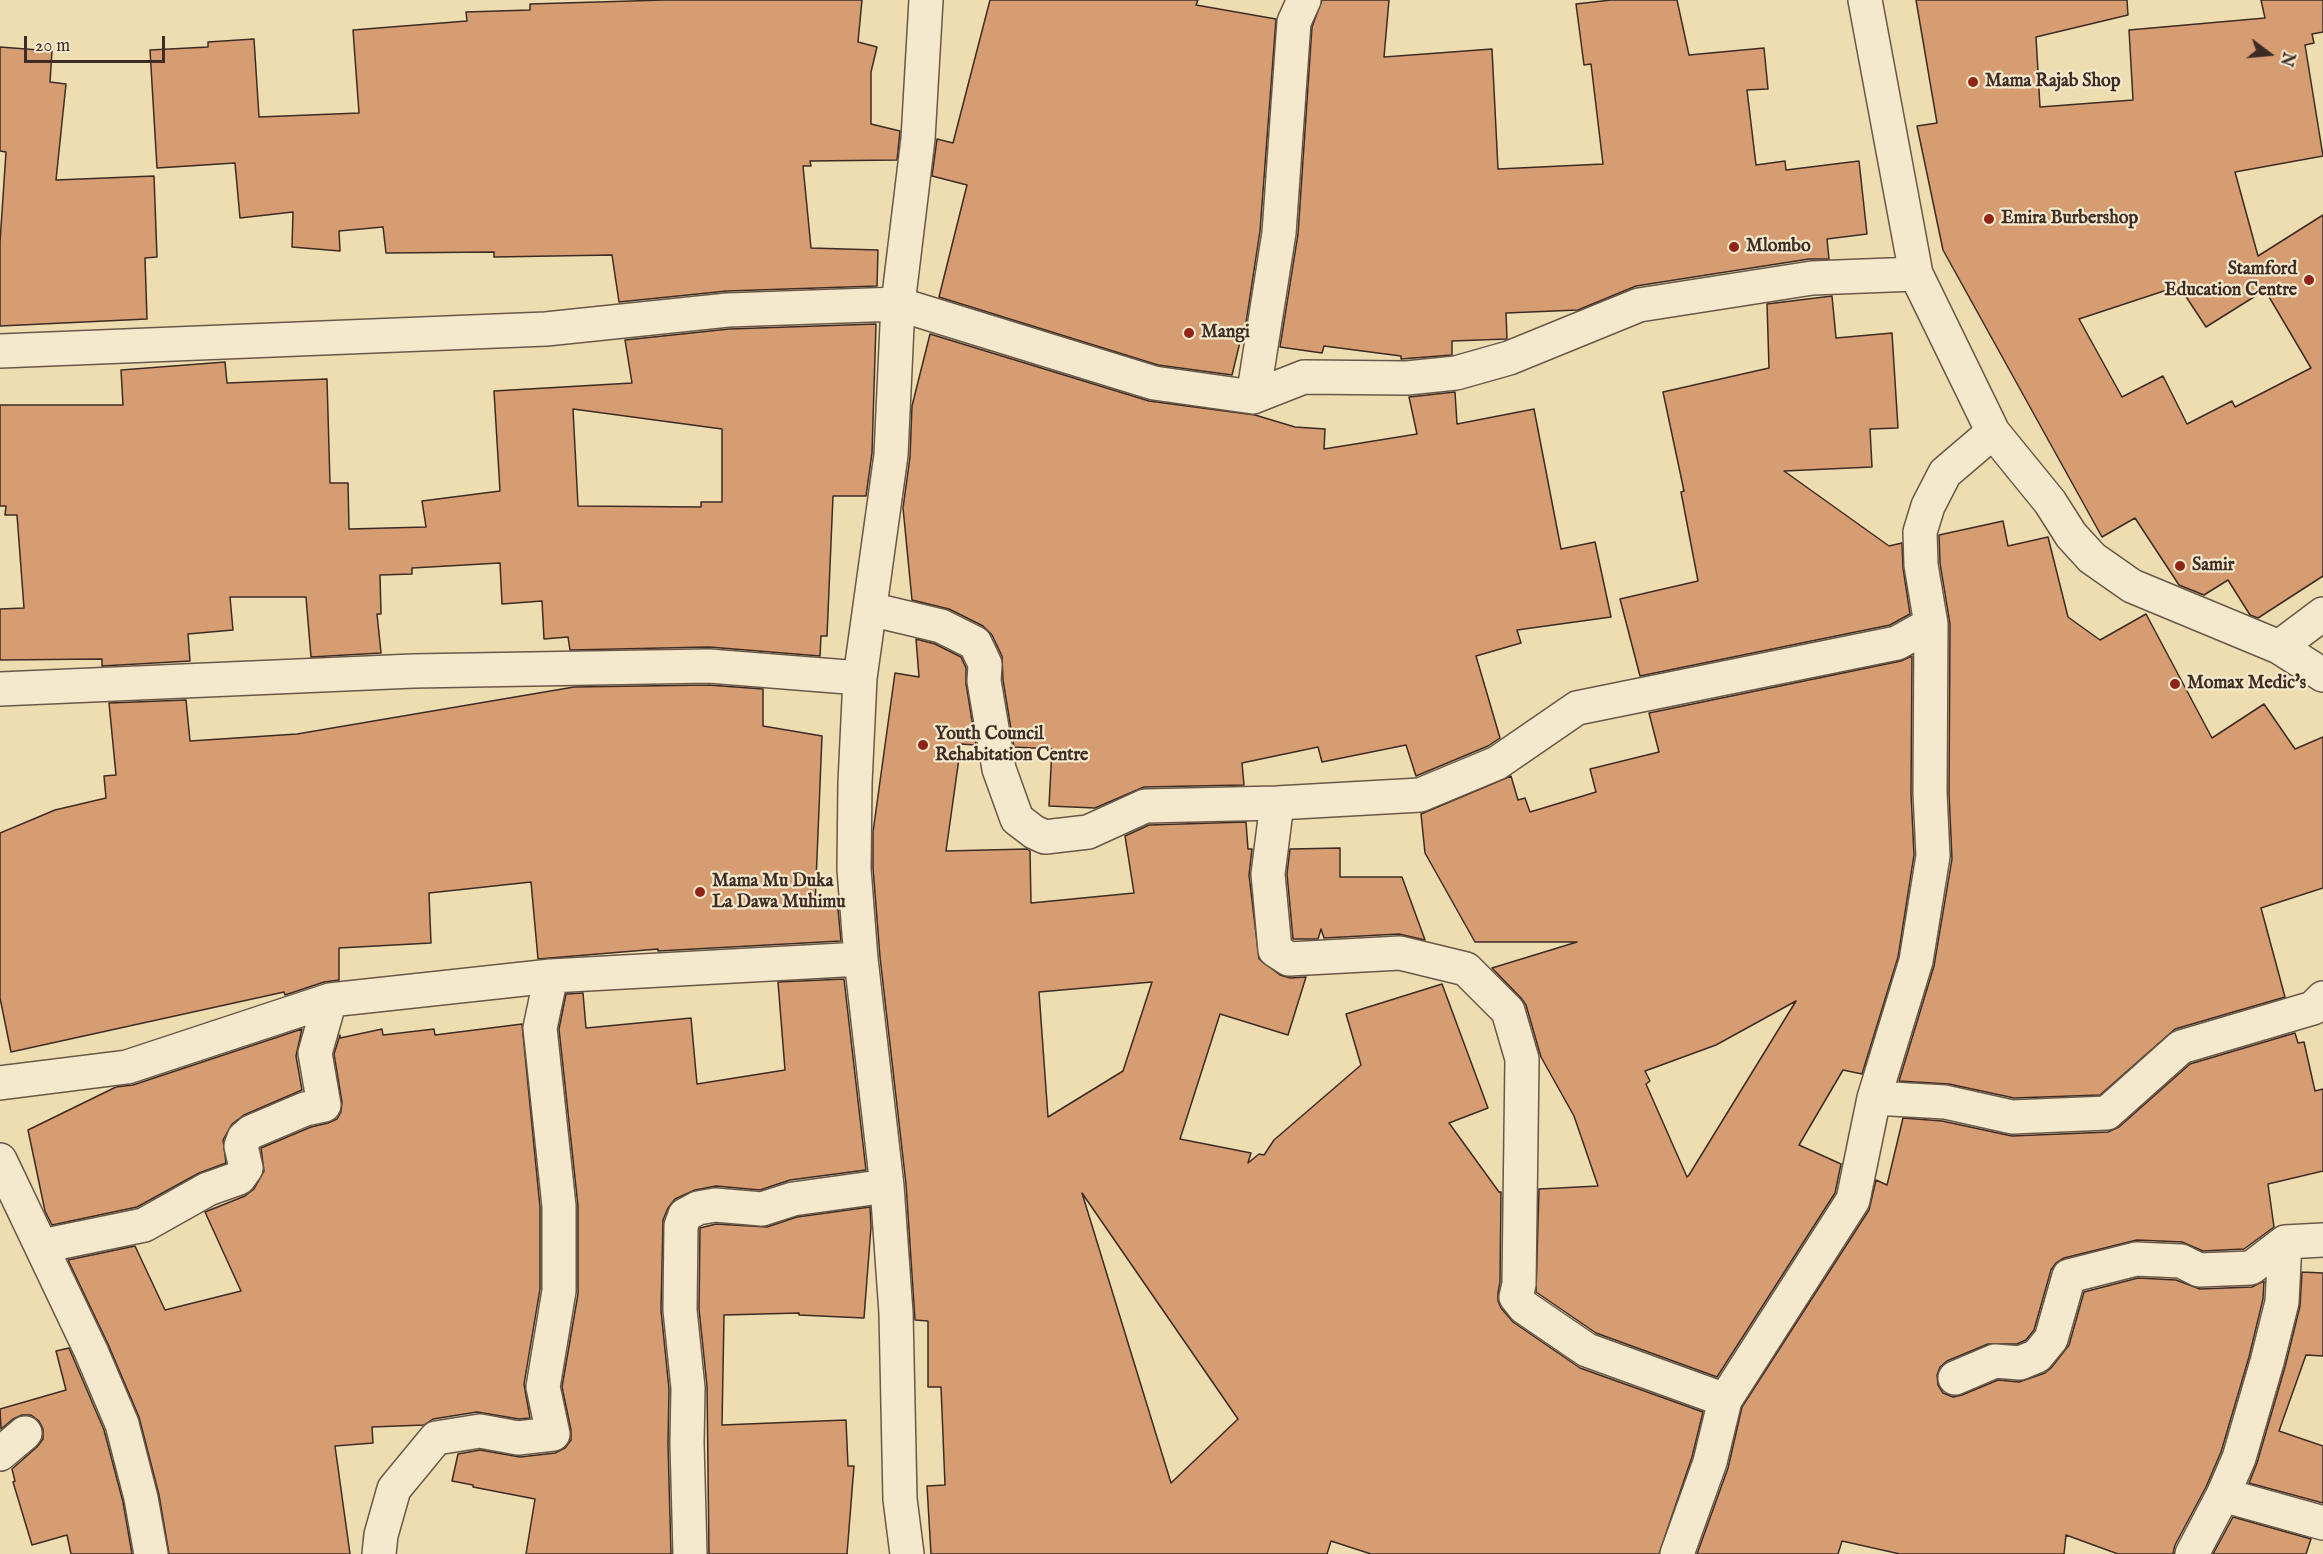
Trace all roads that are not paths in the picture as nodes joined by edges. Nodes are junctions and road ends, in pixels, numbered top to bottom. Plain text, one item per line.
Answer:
1 (926, 0) edge
2 (1304, 0) edge
3 (1865, 0) edge
4 (1916, 274) junction
5 (898, 304) junction
6 (0, 351) edge
7 (1253, 397) junction
8 (1993, 432) junction
9 (870, 609) junction
10 (2323, 614) edge
11 (1931, 624) junction
12 (2279, 647) junction
13 (2323, 675) edge
14 (860, 678) junction
15 (0, 689) edge
16 (1277, 803) junction
17 (861, 959) junction
18 (551, 976) junction
19 (2323, 998) edge
20 (330, 1000) junction
21 (0, 1083) edge
22 (1874, 1098) junction
23 (0, 1160) edge
24 (887, 1186) junction
25 (2323, 1240) edge
26 (2285, 1242) junction
27 (42, 1246) junction
28 (1955, 1378) dead end
29 (1725, 1400) junction
30 (25, 1433) dead end
31 (0, 1454) edge
32 (2223, 1495) junction
33 (2323, 1523) edge
34 (151, 1554) edge
35 (379, 1554) edge
36 (690, 1554) edge
37 (907, 1554) edge
38 (1677, 1554) edge
39 (2192, 1554) edge

1 - 5 street
2 - 7 street
3 - 4 street
4 - 7 street
4 - 8 street
5 - 6 street
5 - 7 street
5 - 9 street
8 - 11 street
8 - 12 street
9 - 14 street
9 - 16 street
10 - 12 street
11 - 16 street
11 - 22 street
12 - 13 street
14 - 15 street
14 - 17 street
16 - 29 street
17 - 18 street
17 - 24 street
18 - 20 street
18 - 35 street
19 - 22 street
20 - 21 street
20 - 27 street
22 - 29 street
23 - 27 street
24 - 36 street
24 - 37 street
25 - 26 street
26 - 28 street
26 - 32 street
27 - 34 street
29 - 38 street
30 - 31 street
32 - 33 street
32 - 39 street

